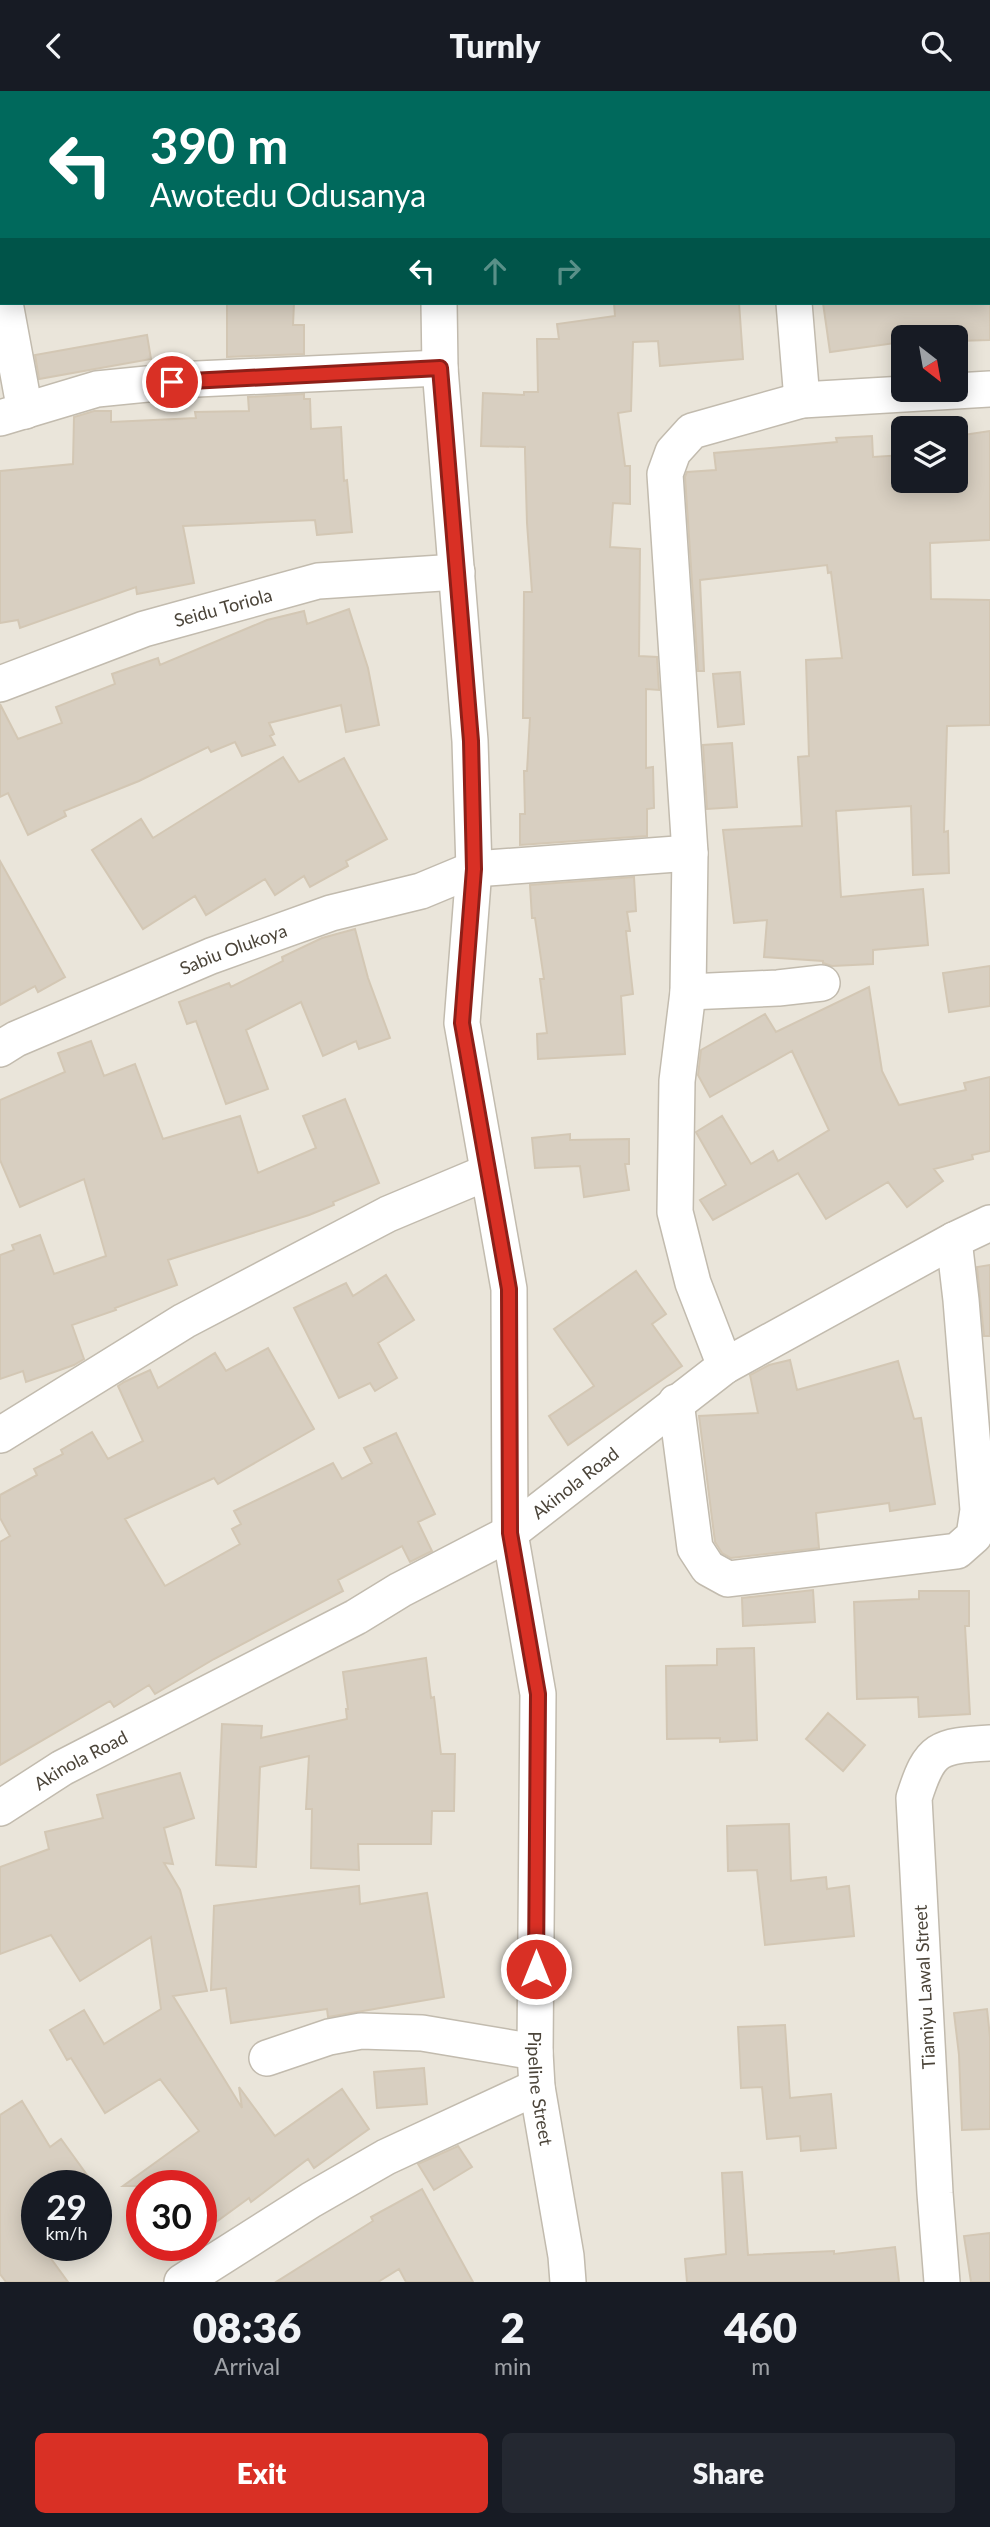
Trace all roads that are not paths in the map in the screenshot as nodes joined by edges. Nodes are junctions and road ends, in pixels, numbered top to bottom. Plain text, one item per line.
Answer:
1 (5, 305) edge
2 (439, 305) edge
3 (794, 305) edge
4 (440, 368) junction
5 (990, 389) edge
6 (802, 400) junction
7 (12, 414) edge
8 (457, 572) junction
9 (0, 684) edge
10 (690, 853) junction
11 (474, 869) junction
12 (822, 983) dead end
13 (688, 992) junction
14 (0, 1049) edge
15 (488, 1172) junction
16 (990, 1223) edge
17 (954, 1240) junction
18 (725, 1366) junction
19 (676, 1402) junction
20 (0, 1435) edge
21 (510, 1533) junction
22 (990, 1744) edge
23 (0, 1808) edge
24 (535, 2052) junction
25 (267, 2058) dead end
26 (537, 2087) junction
27 (182, 2282) edge
28 (568, 2282) edge
29 (942, 2282) edge

1 - 7 street
2 - 4 street, Pipeline Street
3 - 6 street
4 - 7 street
4 - 8 street, Pipeline Street
5 - 6 street
6 - 10 street
8 - 9 street, Seidu Toriola
8 - 11 street, Pipeline Street
10 - 11 street, Sabiu Olukoya
10 - 13 street
11 - 14 street, Sabiu Olukoya
11 - 15 street, Pipeline Street
12 - 13 street
13 - 18 street
15 - 20 street
15 - 21 street, Pipeline Street
16 - 17 street, Akinola Road
17 - 18 street, Akinola Road
17 - 19 street
18 - 19 street, Akinola Road
19 - 21 street, Akinola Road
21 - 23 street, Akinola Road
21 - 24 street, Pipeline Street
22 - 29 street, Tiamiyu Lawal Street
24 - 25 street
24 - 26 street, Pipeline Street
26 - 27 street
26 - 28 street, Pipeline Street

